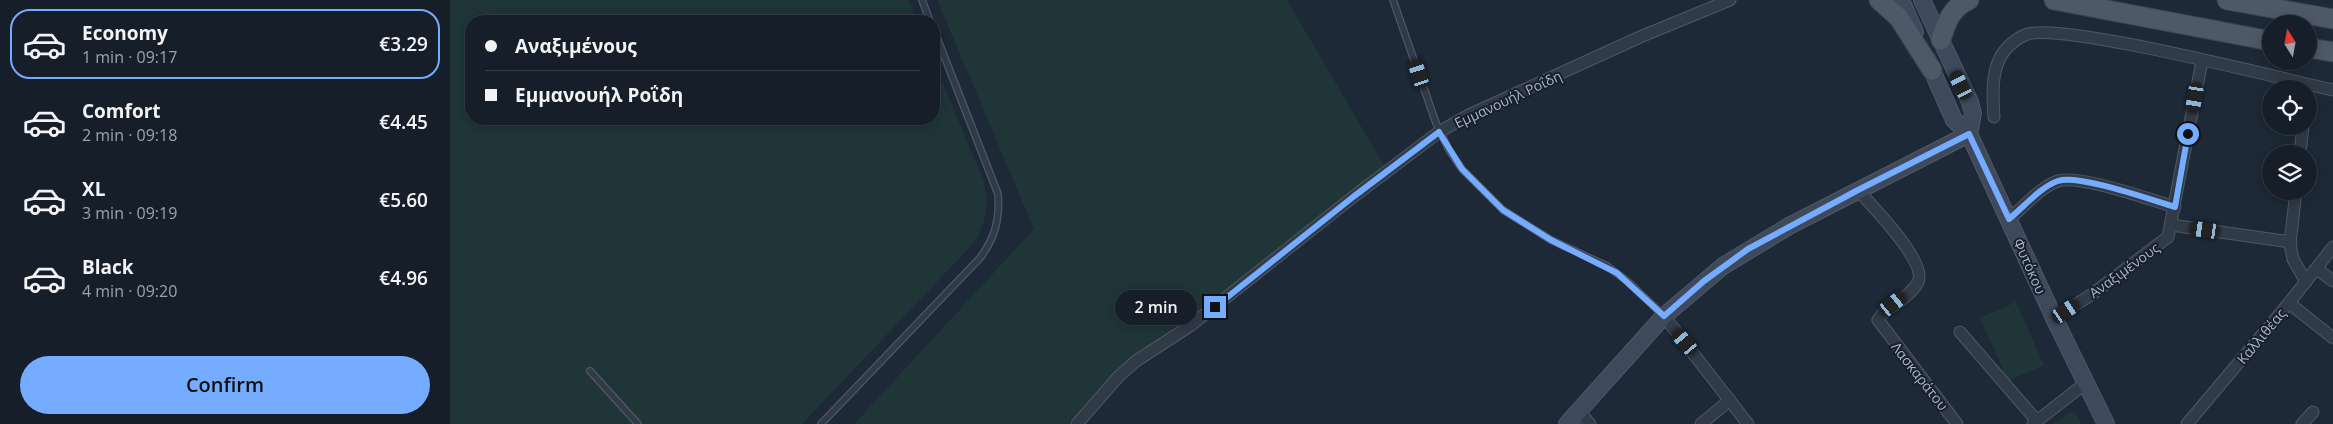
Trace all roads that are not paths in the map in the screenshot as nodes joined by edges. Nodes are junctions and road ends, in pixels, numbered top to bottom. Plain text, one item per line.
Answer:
1 (922, 0) edge
2 (1393, 0) edge
3 (1730, 0) edge
4 (1879, 0) edge
5 (1901, 0) edge
6 (1922, 0) edge
7 (1969, 0) edge
8 (2054, 0) edge
9 (2227, 0) edge
10 (928, 15) edge
11 (2333, 20) edge
12 (2262, 39) edge
13 (1941, 40) junction
14 (940, 45) edge
15 (2318, 50) edge
16 (2333, 52) edge
17 (2202, 61) junction
18 (1932, 70) junction
19 (2279, 80) edge
20 (2317, 88) edge
21 (2333, 90) edge
22 (1994, 117) dead end
23 (1439, 132) junction
24 (1969, 134) junction
25 (1858, 190) junction
26 (2295, 200) edge
27 (2175, 207) junction
28 (2009, 219) junction
29 (2171, 225) junction
30 (2290, 242) junction
31 (2333, 246) edge
32 (2317, 268) junction
33 (2333, 281) edge
34 (2306, 282) junction
35 (2289, 303) junction
36 (1664, 316) junction
37 (2054, 318) junction
38 (1960, 332) dead end
39 (2333, 338) edge
40 (590, 371) dead end
41 (2087, 382) junction
42 (1730, 400) junction
43 (1579, 411) junction
44 (2313, 412) dead end
45 (1713, 414) junction
46 (2035, 423) edge
47 (638, 424) edge
48 (821, 424) edge
49 (1077, 424) edge
50 (1567, 424) edge
51 (1590, 424) edge
52 (1701, 424) edge
53 (1720, 424) edge
54 (1748, 424) edge
55 (1957, 424) edge
56 (2106, 424) edge
57 (2187, 424) edge
58 (2302, 424) edge

1 - 10 lane
2 - 23 lane
3 - 23 street, Εμμανουήλ Ροΐδη
4 - 18 main road
5 - 18 main road, Φυτόκου
6 - 13 main road
7 - 13 main road
8 - 12 main road
9 - 11 main road
13 - 24 main road
14 - 48 lane
15 - 16 main road
17 - 19 street
17 - 22 street
17 - 27 street, Αναξιμένους
18 - 24 main road, Φυτόκου
20 - 21 street
23 - 36 lane
23 - 49 street, Εμμανουήλ Ροΐδη
24 - 25 main road
24 - 28 main road, Φυτόκου
25 - 36 main road
25 - 55 street, Λασκαράτου
26 - 30 street
27 - 28 street
27 - 29 street, Αναξιμένους
28 - 37 main road, Φυτόκου
29 - 30 street
29 - 37 street, Αναξιμένους
30 - 34 street
31 - 32 street, Καλλιθέας
32 - 33 street
32 - 34 street, Καλλιθέας
34 - 35 street, Καλλιθέας
35 - 39 street
35 - 57 street, Καλλιθέας
36 - 42 street
36 - 43 main road
37 - 41 main road, Φυτόκου
38 - 46 street
40 - 47 lane
41 - 46 street
41 - 56 main road, Φυτόκου
42 - 45 street
42 - 54 street
43 - 50 main road
43 - 51 street
44 - 58 street
45 - 52 street
45 - 53 street

